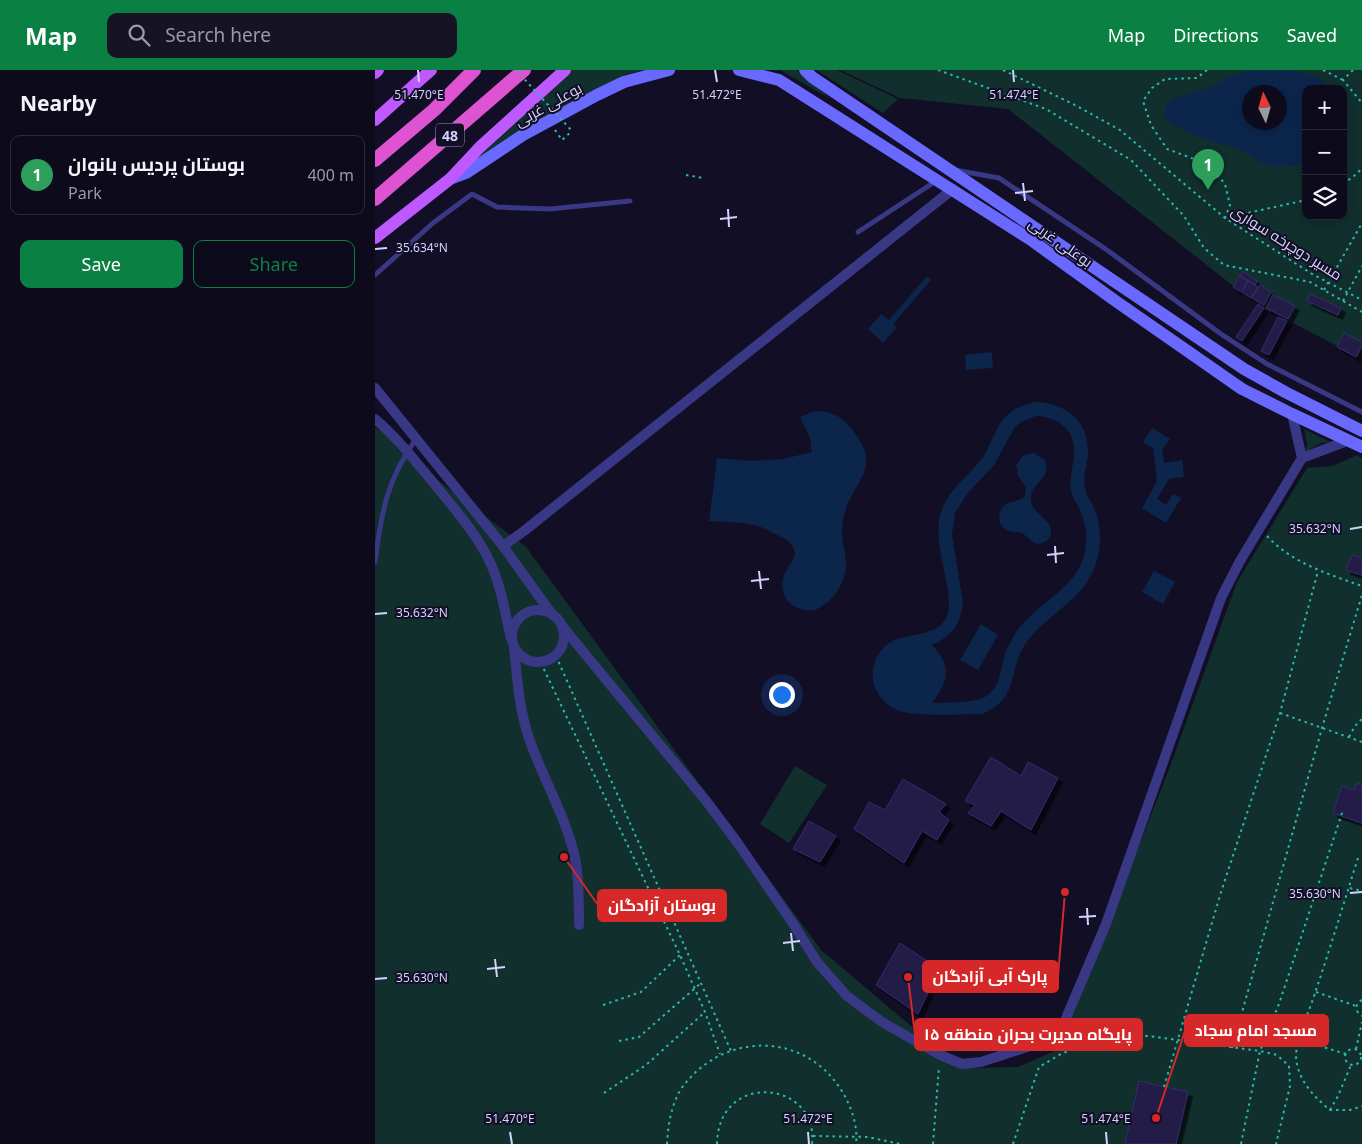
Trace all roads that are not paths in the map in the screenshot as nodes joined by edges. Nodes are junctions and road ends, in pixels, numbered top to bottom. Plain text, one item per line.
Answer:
1 (378, 70) edge
2 (431, 70) edge
3 (475, 70) edge
4 (524, 70) edge
5 (565, 70) edge
6 (669, 70) edge
7 (739, 70) edge
8 (770, 70) edge
9 (805, 70) edge
10 (375, 73) edge
11 (779, 80) junction
12 (375, 120) edge
13 (375, 160) edge
14 (946, 168) junction
15 (450, 178) junction
16 (938, 179) junction
17 (953, 189) junction
18 (375, 199) edge
19 (630, 201) dead end
20 (858, 232) dead end
21 (375, 238) edge
22 (375, 275) edge
23 (375, 388) edge
24 (1362, 412) edge
25 (1292, 414) junction
26 (375, 419) edge
27 (1362, 431) edge
28 (416, 439) junction
29 (1347, 441) junction
30 (1362, 447) edge
31 (407, 451) junction
32 (1302, 458) junction
33 (503, 546) junction
34 (375, 562) edge
35 (551, 613) junction
36 (562, 626) junction
37 (512, 643) junction
38 (579, 924) dead end

1 - 10 main road
2 - 12 main road
3 - 13 highway, 48
4 - 18 highway, 48
5 - 15 main road
6 - 15 main road, بوعلی غربی
7 - 11 main road, بوعلی غربی
8 - 11 main road
9 - 14 main road, بوعلی غربی
11 - 16 main road, بوعلی غربی
14 - 24 lane
14 - 27 main road, بوعلی غربی
15 - 21 main road
16 - 17 main road, بوعلی غربی
16 - 20 lane
17 - 25 main road, بوعلی غربی
17 - 33 street
19 - 22 lane
23 - 28 street
25 - 29 main road, بوعلی غربی
25 - 32 street
26 - 31 street
28 - 31 lane
28 - 33 street
29 - 30 main road, بوعلی غربی
29 - 32 street
31 - 34 lane
31 - 37 street
32 - 36 street
33 - 35 street
35 - 36 street
35 - 37 street
36 - 37 street
37 - 38 street

